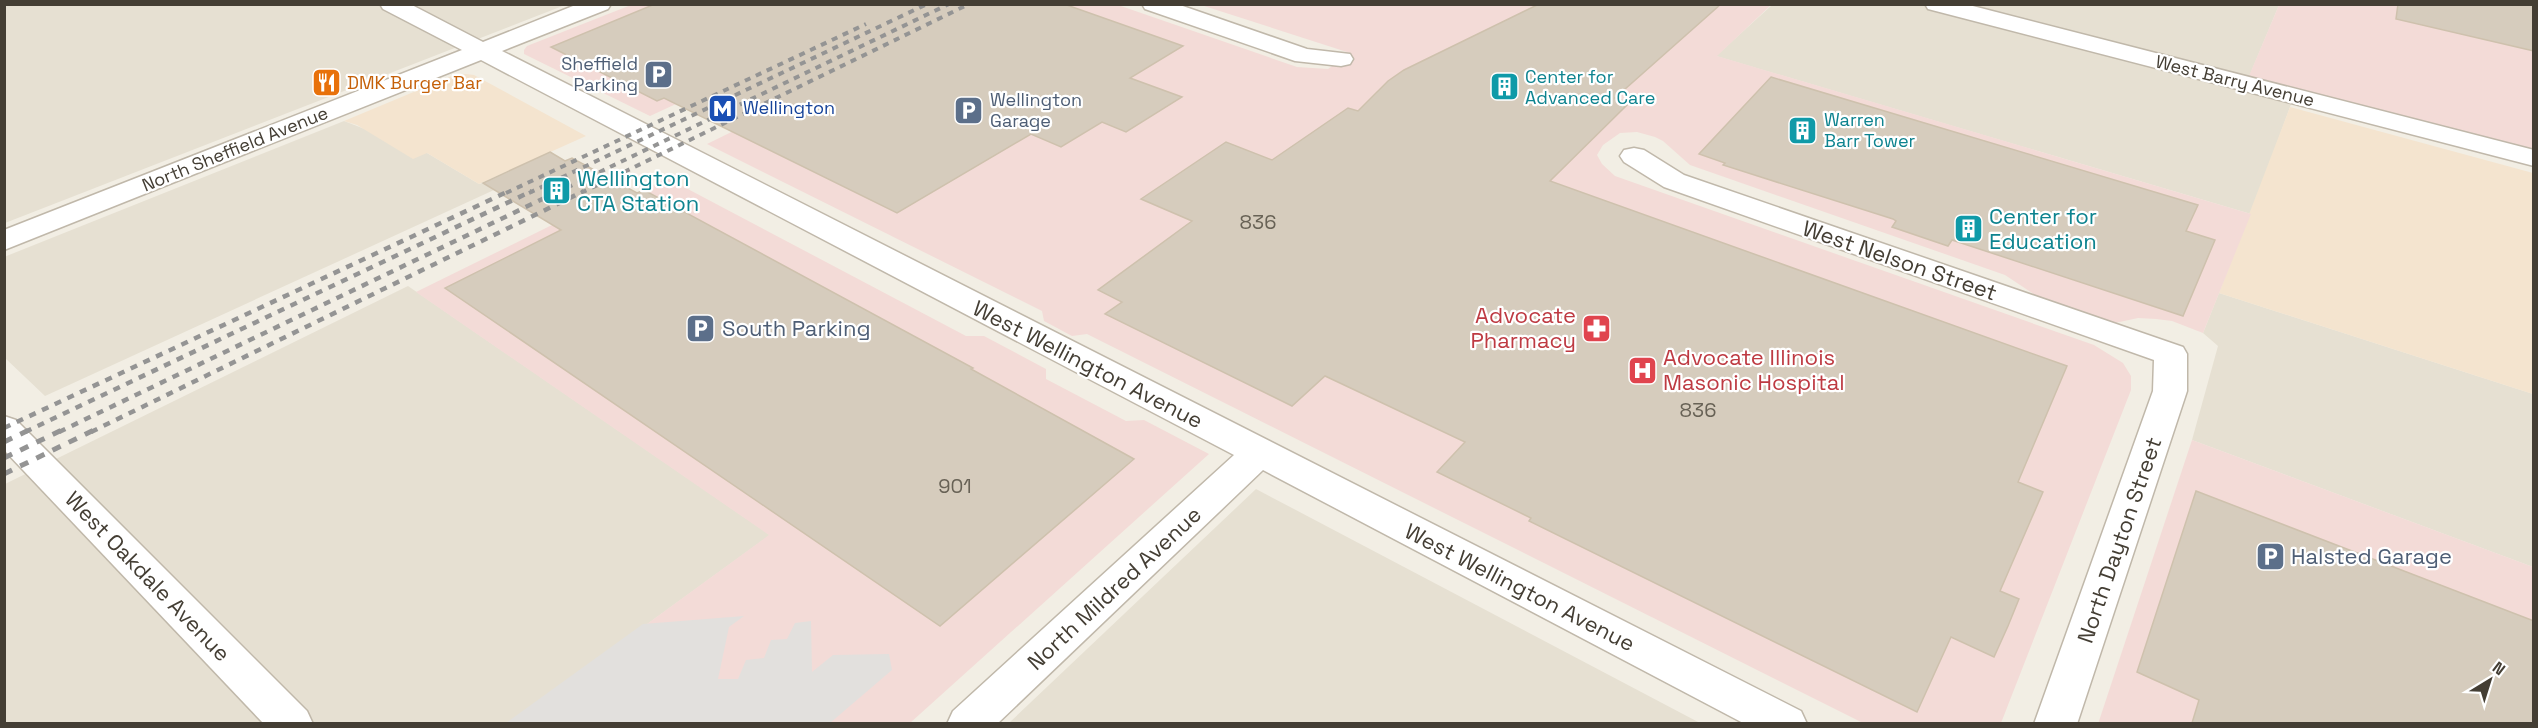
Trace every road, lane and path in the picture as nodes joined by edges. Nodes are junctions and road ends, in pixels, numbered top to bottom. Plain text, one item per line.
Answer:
1 (391, 4) edge
2 (600, 4) edge
3 (1153, 4) edge
4 (1936, 4) edge
5 (482, 51) junction
6 (1341, 59) dead end
7 (1634, 156) dead end
8 (2534, 158) edge
9 (4, 241) edge
10 (2171, 354) joint
11 (4, 428) edge
12 (1260, 452) junction
13 (292, 723) edge
14 (968, 723) edge
15 (1786, 723) edge
16 (2055, 723) edge

1 - 5 street, West Wellington Avenue
2 - 5 street, North Sheffield Avenue
3 - 6 street
4 - 8 street, West Barry Avenue
5 - 9 street, North Sheffield Avenue
5 - 12 street, West Wellington Avenue
7 - 10 street, West Nelson Street
10 - 16 street, North Dayton Street
11 - 13 street, West Oakdale Avenue
12 - 14 street, North Mildred Avenue
12 - 15 street, West Wellington Avenue

